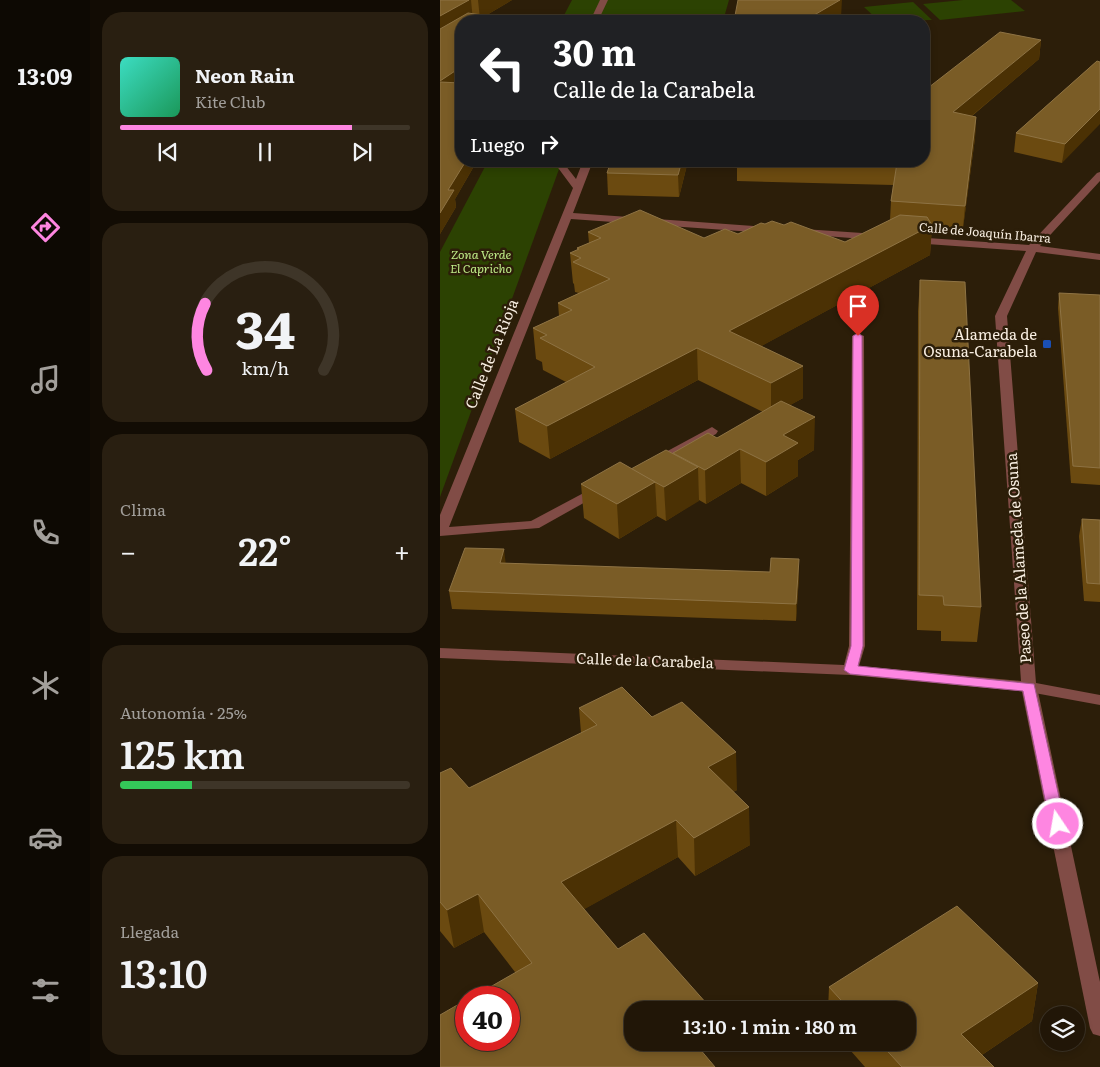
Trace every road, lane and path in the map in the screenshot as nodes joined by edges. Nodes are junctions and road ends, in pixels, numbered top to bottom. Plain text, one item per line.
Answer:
1 (604, 0) edge
2 (597, 15) edge
3 (562, 167) edge
4 (585, 167) edge
5 (1100, 175) edge
6 (577, 187) junction
7 (568, 216) junction
8 (886, 238) edge
9 (906, 239) edge
10 (1032, 248) junction
11 (1100, 257) edge
12 (858, 336) dead end
13 (712, 431) dead end
14 (644, 467) edge
15 (611, 485) edge
16 (440, 532) edge
17 (440, 652) edge
18 (850, 670) junction
19 (1029, 687) junction
20 (1100, 700) edge
21 (1100, 1028) edge

1 - 2 street
3 - 6 street
4 - 6 street, Calle de La Rioja
5 - 10 street, Paseo de la Alameda de Osuna
6 - 7 street, Calle de La Rioja
7 - 8 street
7 - 16 street, Calle de La Rioja
9 - 10 street, Calle de Joaquín Ibarra
10 - 11 street, Calle de Joaquín Ibarra
10 - 19 street, Paseo de la Alameda de Osuna
12 - 18 street
13 - 14 street
15 - 16 street
17 - 18 street, Calle de la Carabela
18 - 19 street, Calle de la Carabela
19 - 20 street, Calle de la Carabela
19 - 21 street, Paseo de la Alameda de Osuna

